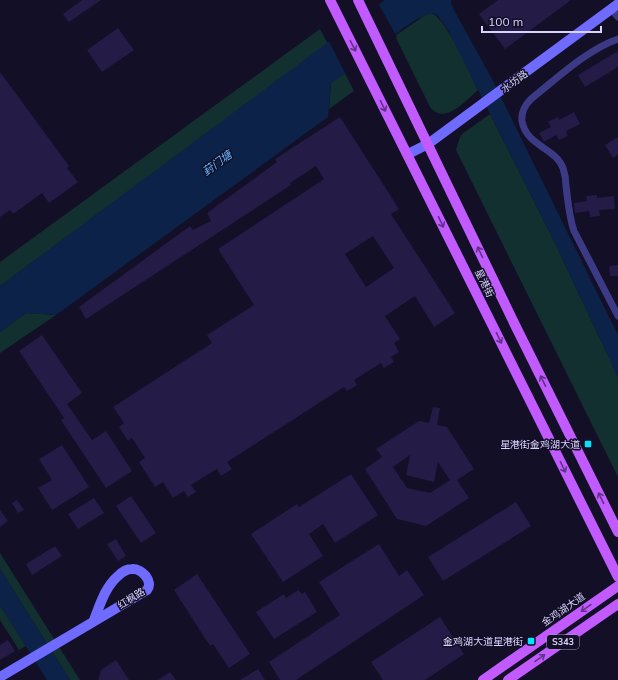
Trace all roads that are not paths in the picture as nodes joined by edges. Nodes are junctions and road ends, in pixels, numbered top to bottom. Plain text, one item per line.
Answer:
1 (330, 0) edge
2 (359, 3) edge
3 (615, 6) edge
4 (618, 18) edge
5 (618, 39) edge
6 (428, 144) junction
7 (408, 154) junction
8 (618, 316) edge
9 (618, 532) edge
10 (618, 577) edge
11 (618, 586) edge
12 (618, 604) edge
13 (94, 620) junction
14 (0, 677) edge
15 (483, 680) edge
16 (508, 680) edge

1 -> 7 main road, 星港街
2 - 6 main road, 星港街
3 - 4 street
3 - 6 street, 水坊路
5 - 8 street
6 - 7 street, 水坊路
9 -> 6 main road, 星港街
7 -> 10 main road, 星港街
11 -> 15 main road, 金鸡湖大道 / S343
16 -> 12 main road, S343
13 - 13 street, 红枫路
13 - 14 street, 红枫路

